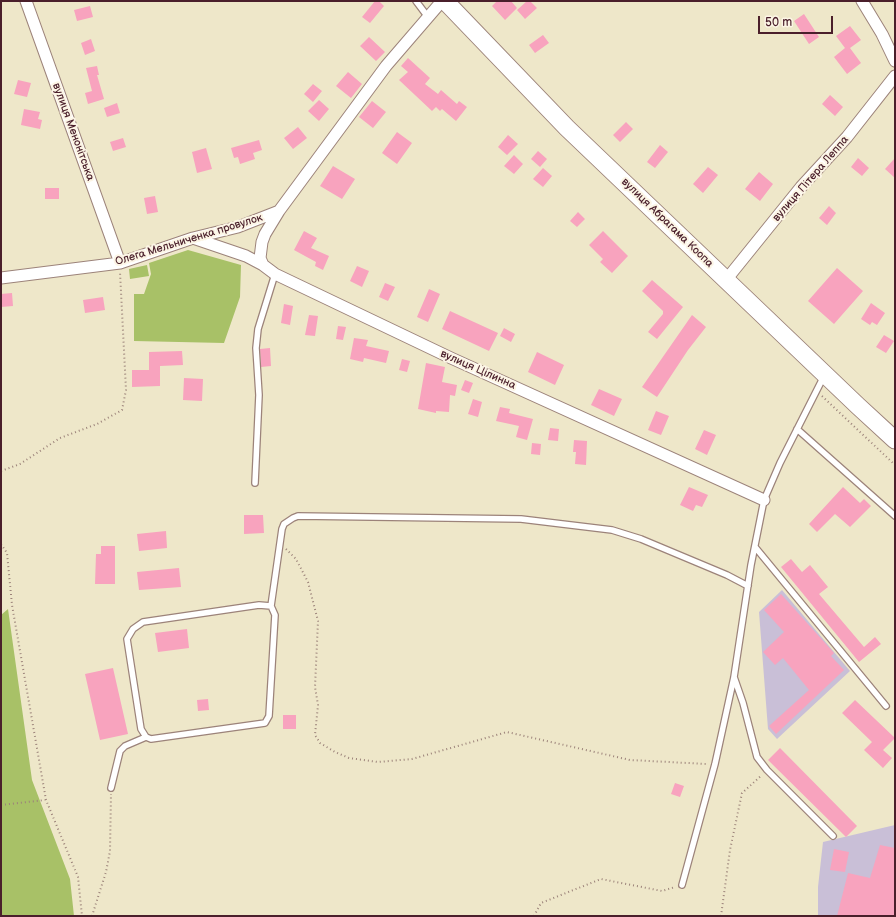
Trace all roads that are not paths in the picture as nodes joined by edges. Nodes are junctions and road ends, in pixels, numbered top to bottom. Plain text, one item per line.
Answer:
1 (26, 1) edge
2 (416, 1) edge
3 (442, 1) edge
4 (446, 1) edge
5 (862, 1) edge
6 (428, 17) junction
7 (895, 61) edge
8 (895, 76) edge
9 (279, 210) junction
10 (192, 238) junction
11 (120, 263) junction
12 (263, 264) junction
13 (275, 274) junction
14 (1, 278) edge
15 (726, 280) junction
16 (825, 374) junction
17 (796, 430) junction
18 (895, 440) edge
19 (255, 484) dead end
20 (764, 500) junction
21 (895, 516) edge
22 (755, 548) junction
23 (748, 586) junction
24 (272, 606) junction
25 (734, 677) junction
26 (886, 706) dead end
27 (146, 737) junction
28 (111, 788) road end
29 (833, 836) dead end
30 (682, 885) road end

1 - 11 street, вулиця Менонітська
2 - 6 lane
3 - 6 street
4 - 15 main road, вулиця Абрагама Коопа
5 - 7 street
6 - 9 street
8 - 15 street, вулиця Пітера Леппа
9 - 10 street, Олега Мельниченка провулок
9 - 12 street
10 - 11 street, Олега Мельниченка провулок
10 - 12 street, вулиця Цілинна
11 - 14 street, Олега Мельниченка провулок
12 - 13 street, вулиця Цілинна
13 - 19 lane
13 - 20 street, вулиця Цілинна
15 - 16 main road, вулиця Абрагама Коопа
16 - 17 lane
16 - 18 main road, вулиця Абрагама Коопа
17 - 20 lane
17 - 21 lane
20 - 22 lane
22 - 23 lane
22 - 26 lane
23 - 24 lane
23 - 25 lane
24 - 27 lane
24 - 27 lane
25 - 29 lane
25 - 30 lane
27 - 28 lane

